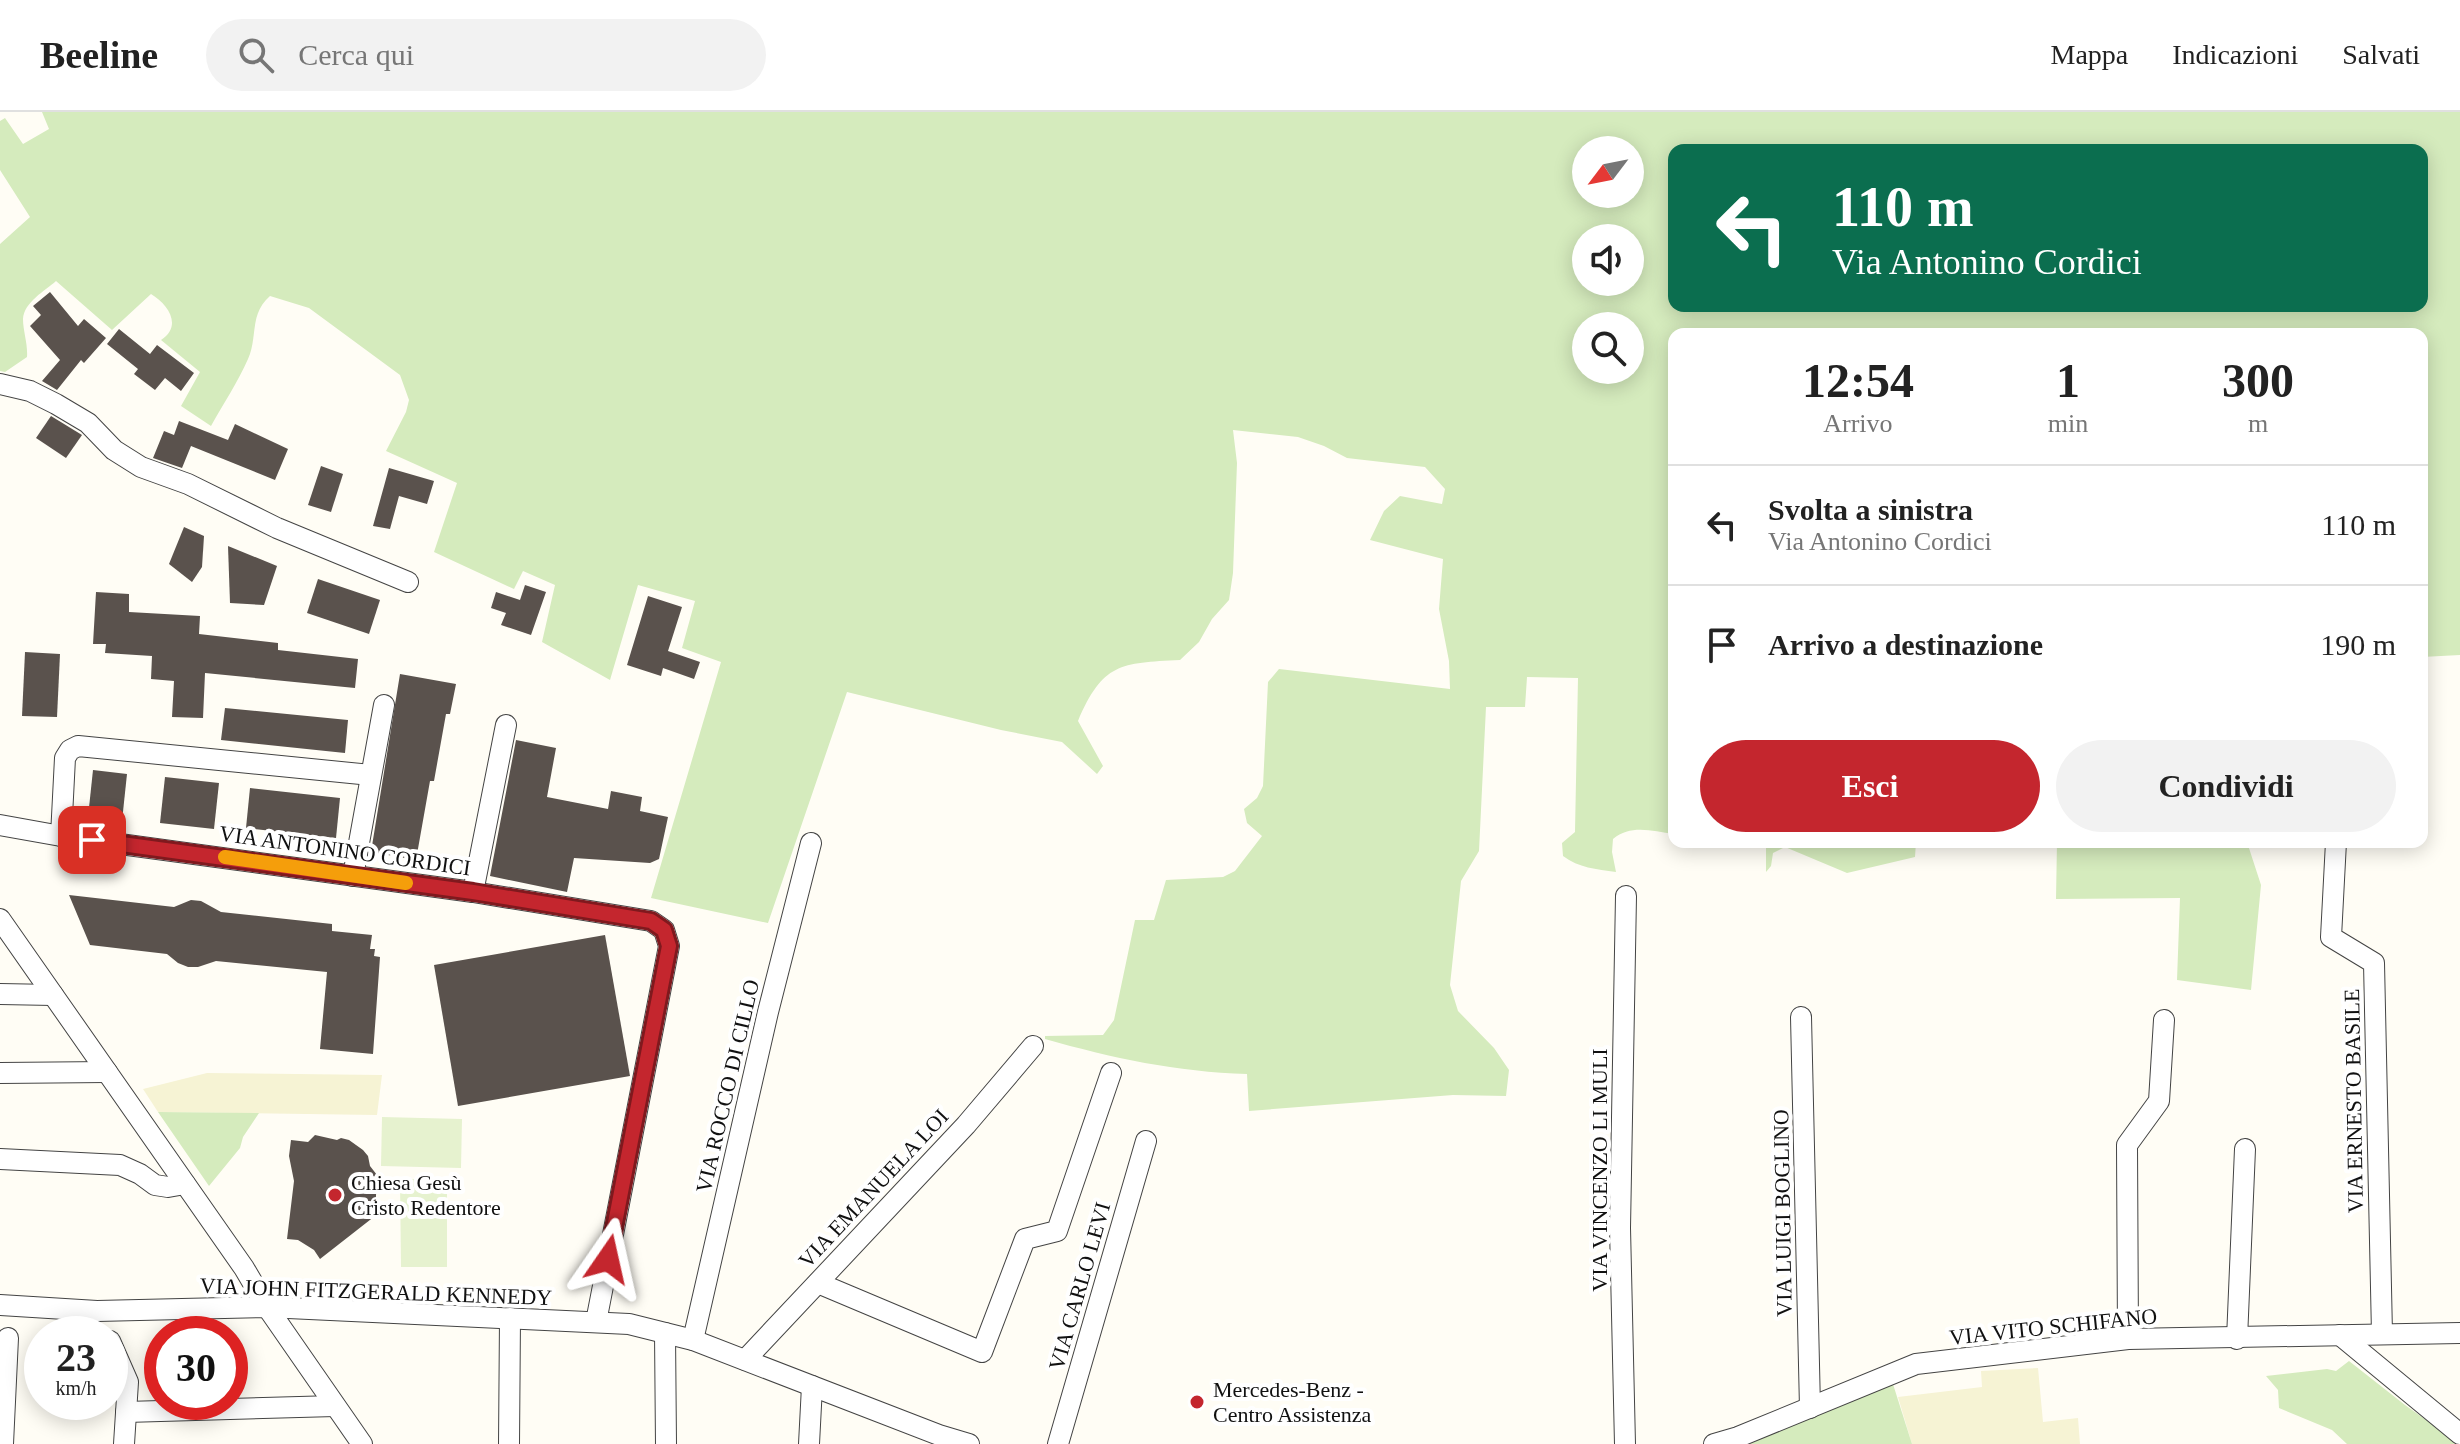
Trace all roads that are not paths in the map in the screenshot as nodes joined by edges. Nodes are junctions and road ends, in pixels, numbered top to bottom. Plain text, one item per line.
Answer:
1 (0, 384) edge
2 (408, 582) dead end
3 (384, 705) dead end
4 (506, 725) dead end
5 (371, 775) junction
6 (0, 825) edge
7 (61, 836) junction
8 (811, 843) dead end
9 (2336, 848) edge
10 (353, 876) junction
11 (473, 892) junction
12 (1626, 896) dead end
13 (0, 919) edge
14 (0, 994) edge
15 (53, 995) junction
16 (1801, 1017) dead end
17 (2164, 1020) dead end
18 (1033, 1046) dead end
19 (107, 1072) junction
20 (0, 1073) edge
21 (1111, 1073) dead end
22 (1146, 1141) dead end
23 (2245, 1149) dead end
24 (0, 1159) edge
25 (185, 1184) junction
26 (818, 1283) junction
27 (0, 1305) edge
28 (267, 1307) junction
29 (97, 1311) junction
30 (99, 1316) edge
31 (510, 1318) junction
32 (596, 1322) junction
33 (665, 1333) junction
34 (2460, 1333) edge
35 (2382, 1334) junction
36 (2340, 1335) junction
37 (8, 1338) dead end
38 (2128, 1339) junction
39 (2237, 1339) junction
40 (693, 1340) junction
41 (745, 1360) junction
42 (812, 1386) junction
43 (335, 1406) junction
44 (1810, 1408) junction
45 (128, 1412) edge
46 (126, 1420) edge
47 (2460, 1434) edge
48 (3, 1444) edge
49 (124, 1444) edge
50 (362, 1444) edge
51 (509, 1444) edge
52 (666, 1444) edge
53 (809, 1444) edge
54 (969, 1444) edge
55 (1058, 1444) edge
56 (1625, 1444) edge
57 (1714, 1444) edge

1 - 2 street
3 - 5 street
4 - 11 street
5 - 7 street
5 - 10 street
6 - 7 street, VIA ANTONINO CORDICI
7 - 10 street, VIA ANTONINO CORDICI
8 - 40 street, VIA ROCCO DI CILLO
9 - 35 street, VIA ERNESTO BASILE
10 - 11 street, VIA ANTONINO CORDICI
11 - 32 street, VIA ANTONINO CORDICI
12 - 56 street, VIA VINCENZO LI MULI
13 - 15 street
14 - 15 street
15 - 19 street
16 - 44 street, VIA LUIGI BOGLINO
17 - 38 street
18 - 26 street, VIA EMANUELA LOI
19 - 20 street
19 - 25 street
21 - 26 street
22 - 55 street, VIA CARLO LEVI
23 - 39 street
24 - 25 street
25 - 28 street
26 - 41 street, VIA EMANUELA LOI
27 - 29 street, VIA JOHN FITZGERALD KENNEDY
28 - 29 street, VIA JOHN FITZGERALD KENNEDY
28 - 31 street, VIA JOHN FITZGERALD KENNEDY
28 - 43 street
29 - 30 street
31 - 32 street, VIA JOHN FITZGERALD KENNEDY
31 - 51 street
32 - 33 street, VIA JOHN FITZGERALD KENNEDY
33 - 40 street, VIA JOHN FITZGERALD KENNEDY
33 - 52 street
34 - 35 street, VIA VITO SCHIFANO
35 - 36 street, VIA VITO SCHIFANO
36 - 39 street, VIA VITO SCHIFANO
36 - 47 street
37 - 48 street
38 - 39 street, VIA VITO SCHIFANO
38 - 44 street, VIA VITO SCHIFANO
40 - 41 street, VIA JOHN FITZGERALD KENNEDY
41 - 42 street, VIA JOHN FITZGERALD KENNEDY
42 - 53 street
42 - 54 street, VIA JOHN FITZGERALD KENNEDY
43 - 45 street
43 - 50 street
44 - 57 street, VIA VITO SCHIFANO
46 - 49 street

